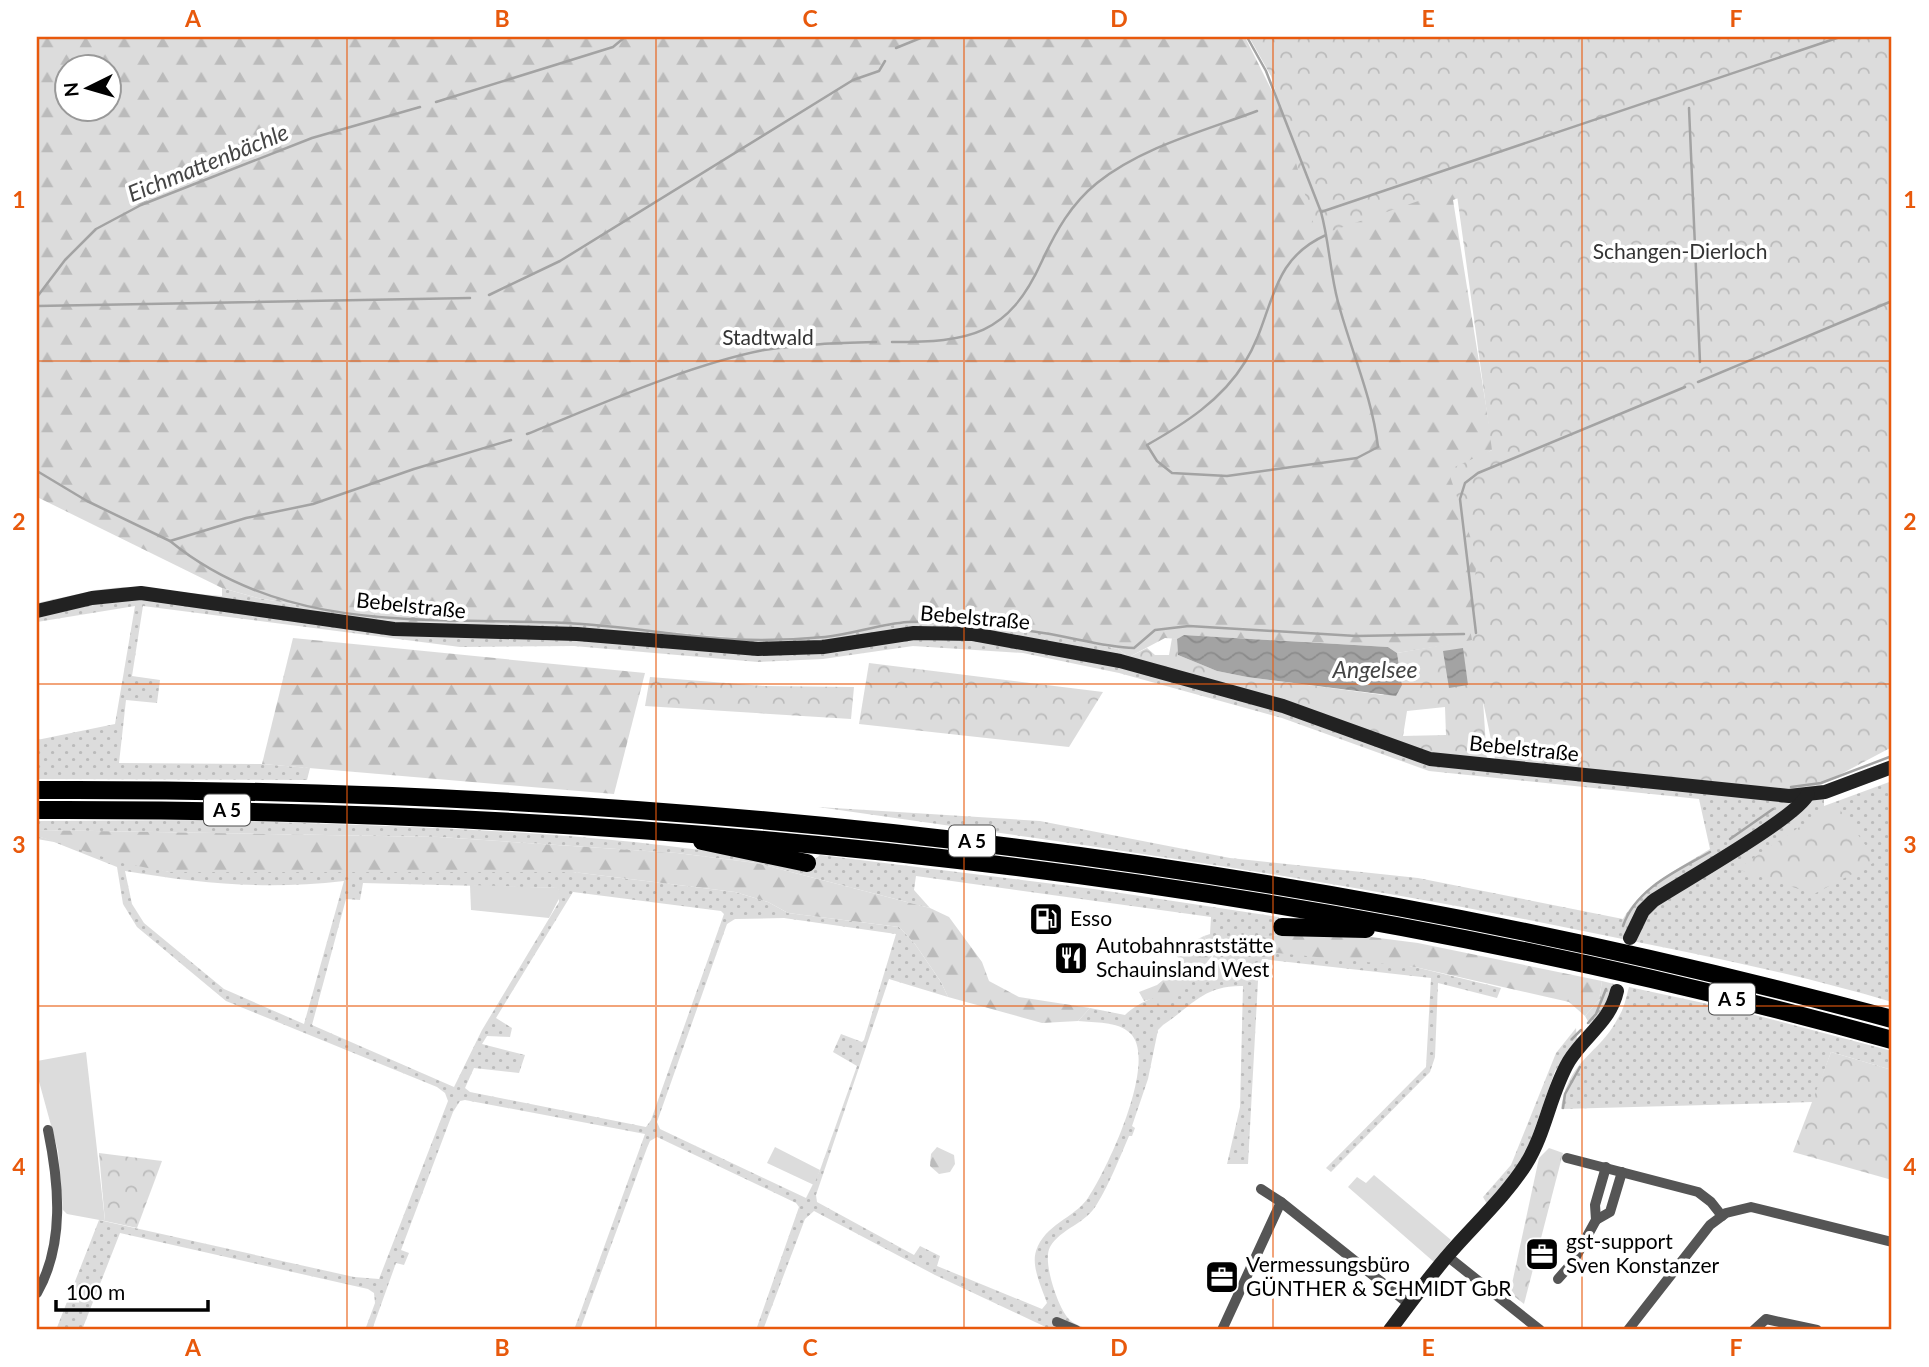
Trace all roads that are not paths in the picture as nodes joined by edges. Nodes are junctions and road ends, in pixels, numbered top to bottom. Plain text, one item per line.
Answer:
1 (37, 611) edge
2 (1892, 767) edge
3 (37, 790) edge
4 (1808, 794) junction
5 (1789, 796) junction
6 (37, 810) edge
7 (1783, 819) junction
8 (676, 832) junction
9 (807, 863) dead end
10 (1282, 927) dead end
11 (1394, 927) junction
12 (1630, 939) dead end
13 (1617, 991) dead end
14 (1892, 1019) edge
15 (1892, 1040) edge
16 (48, 1130) dead end
17 (1567, 1158) dead end
18 (1606, 1167) junction
19 (1622, 1172) junction
20 (1261, 1189) dead end
21 (1281, 1202) junction
22 (1722, 1216) junction
23 (1597, 1220) junction
24 (1892, 1242) edge
25 (1447, 1256) junction
26 (1558, 1279) dead end
27 (37, 1293) edge
28 (1409, 1304) junction
29 (1061, 1326) edge
30 (1076, 1330) edge
31 (1222, 1330) edge
32 (1390, 1330) edge
33 (1540, 1330) edge
34 (1628, 1330) edge
35 (1754, 1330) edge
36 (1817, 1330) edge

1 - 5 street, Bebelstraße
2 - 4 street, Bebelstraße
3 - 14 highway, A 5
4 - 5 street, Bebelstraße
4 - 7 street
5 - 7 street
6 - 8 highway, A 5
7 - 12 street
8 - 9 highway
8 - 11 highway, A 5
10 - 11 highway
11 - 15 highway, A 5
13 - 25 street
16 - 27 street
17 - 18 street
18 - 19 street
18 - 23 street
19 - 22 street
19 - 23 street
20 - 21 street
21 - 28 street
21 - 31 street
22 - 24 street
22 - 34 street
23 - 26 street
25 - 28 street
25 - 33 street
28 - 32 street
29 - 30 street
35 - 36 street

